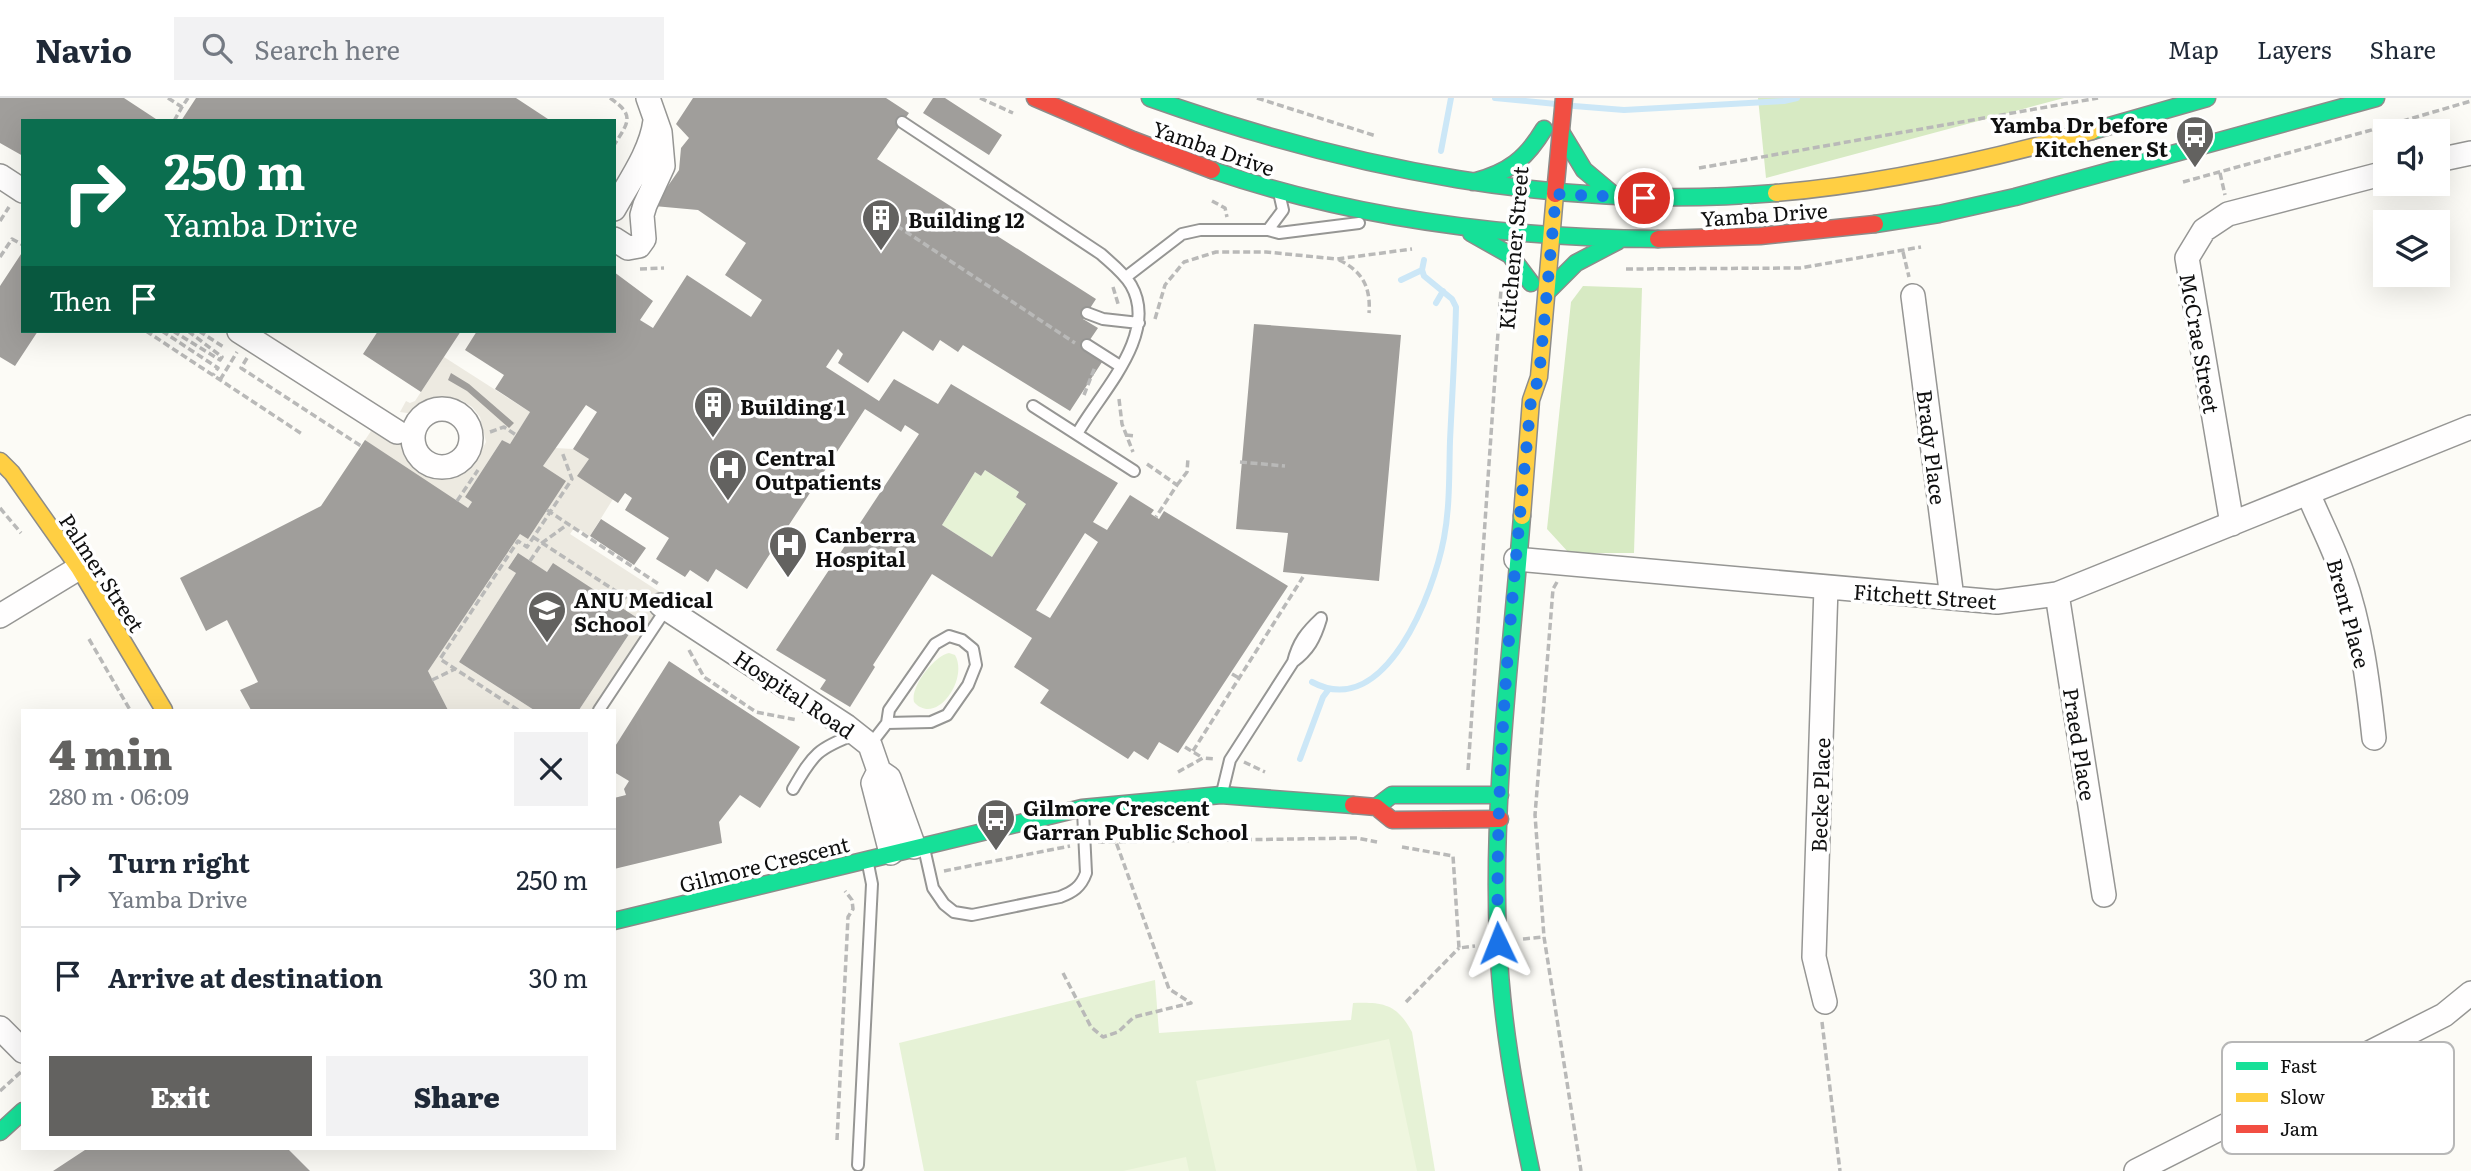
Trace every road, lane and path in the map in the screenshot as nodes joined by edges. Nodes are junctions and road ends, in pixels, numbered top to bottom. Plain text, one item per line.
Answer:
1 (168, 98) edge
2 (188, 98) edge
3 (610, 98) edge
4 (648, 98) edge
5 (1035, 98) edge
6 (1150, 98) edge
7 (1257, 98) edge
8 (1564, 98) edge
9 (2098, 98) edge
10 (2207, 98) edge
11 (2376, 98) edge
12 (181, 107) junction
13 (1545, 108) dead end
14 (175, 119) edge
15 (655, 121) junction
16 (902, 122) dead end
17 (1544, 128) junction
18 (1561, 132) junction
19 (1386, 139) dead end
20 (616, 142) edge
21 (2471, 153) edge
22 (2450, 157) edge
23 (1749, 159) dead end
24 (0, 176) edge
25 (2373, 176) edge
26 (1469, 183) junction
27 (1264, 186) junction
28 (1556, 194) junction
29 (1615, 196) junction
30 (17, 197) edge
31 (1537, 203) junction
32 (616, 205) edge
33 (1389, 217) junction
34 (888, 220) dead end
35 (0, 221) edge
36 (1462, 228) junction
37 (1268, 230) junction
38 (1552, 236) junction
39 (1621, 239) junction
40 (616, 240) edge
41 (21, 244) edge
42 (1534, 245) junction
43 (1414, 248) dead end
44 (0, 257) edge
45 (1337, 259) junction
46 (664, 268) dead end
47 (634, 269) dead end
48 (1126, 277) junction
49 (1501, 282) dead end
50 (1547, 292) junction
51 (1913, 296) dead end
52 (1087, 313) dead end
53 (1369, 313) dead end
54 (1154, 320) dead end
55 (1139, 323) junction
56 (149, 333) edge
57 (165, 333) edge
58 (176, 333) edge
59 (191, 333) edge
60 (202, 333) edge
61 (238, 342) edge
62 (1082, 345) joint
63 (251, 353) dead end
64 (1120, 366) junction
65 (213, 375) junction
66 (1522, 376) dead end
67 (220, 380) junction
68 (1122, 389) dead end
69 (1531, 400) junction
70 (1033, 406) dead end
71 (419, 420) junction
72 (2471, 428) edge
73 (397, 432) junction
74 (490, 432) dead end
75 (302, 434) dead end
76 (1077, 434) junction
77 (516, 435) dead end
78 (1126, 435) junction
79 (1135, 436) dead end
80 (360, 446) dead end
81 (415, 447) junction
82 (562, 452) dead end
83 (1188, 458) dead end
84 (0, 461) edge
85 (1240, 463) dead end
86 (1285, 466) dead end
87 (478, 470) dead end
88 (1134, 471) dead end
89 (1177, 485) junction
90 (2308, 493) junction
91 (457, 500) dead end
92 (0, 508) edge
93 (548, 511) junction
94 (1156, 517) dead end
95 (568, 524) junction
96 (2232, 524) junction
97 (24, 536) dead end
98 (533, 537) junction
99 (542, 543) junction
100 (1516, 559) junction
101 (530, 561) dead end
102 (1566, 564) junction
103 (79, 568) junction
104 (1303, 577) dead end
105 (1826, 587) junction
106 (2057, 594) junction
107 (1952, 598) junction
108 (1279, 603) dead end
109 (1284, 606) junction
110 (661, 608) junction
111 (0, 616) edge
112 (86, 633) dead end
113 (685, 643) dead end
114 (1293, 662) dead end
115 (455, 669) junction
116 (1232, 674) dead end
117 (1239, 678) junction
118 (432, 680) dead end
119 (129, 709) edge
120 (163, 709) edge
121 (517, 709) edge
122 (600, 709) edge
123 (806, 721) dead end
124 (887, 723) junction
125 (2374, 738) dead end
126 (863, 740) junction
127 (1185, 747) dead end
128 (1192, 751) junction
129 (1203, 758) dead end
130 (879, 771) junction
131 (1468, 771) dead end
132 (793, 789) dead end
133 (1221, 795) junction
134 (1500, 796) junction
135 (1376, 807) junction
136 (1082, 808) junction
137 (1500, 820) junction
138 (1086, 842) junction
139 (1115, 842) junction
140 (1381, 843) dead end
141 (1394, 845) dead end
142 (919, 846) junction
143 (891, 853) junction
144 (867, 859) junction
145 (929, 874) junction
146 (872, 884) junction
147 (838, 890) dead end
148 (844, 890) junction
149 (2104, 895) dead end
150 (616, 921) edge
151 (1458, 948) junction
152 (1479, 955) dead end
153 (1063, 973) dead end
154 (2471, 993) edge
155 (1406, 1002) dead end
156 (1825, 1002) joint
157 (0, 1028) edge
158 (2391, 1042) edge
159 (21, 1049) edge
160 (21, 1072) edge
161 (0, 1091) edge
162 (21, 1113) edge
163 (2222, 1127) edge
164 (0, 1132) edge
165 (837, 1140) dead end
166 (858, 1165) dead end
167 (1531, 1171) edge
168 (1581, 1171) edge
169 (1840, 1171) edge
170 (2136, 1171) edge

1 - 12 path
2 - 12 path
3 - 20 path
4 - 15 street
5 - 27 main road, Yamba Drive
6 - 26 main road, Yamba Drive
7 - 19 path
8 - 18 main road, Kitchener Street
9 - 23 path
10 - 29 main road, Yamba Drive
11 - 39 main road, Yamba Drive
12 - 14 path
13 - 17 main road, Kitchener Street
15 - 32 street
15 - 40 street
16 - 48 lane
17 - 26 main road
17 - 31 main road, Kitchener Street
18 - 28 main road, Kitchener Street
18 - 29 main road
21 - 22 street
24 - 30 street
25 - 96 street, McCrae Street
26 - 31 main road, Yamba Drive
27 - 33 main road, Yamba Drive
27 - 37 lane
28 - 29 main road, Yamba Drive
28 - 31 main road, Yamba Drive
28 - 38 main road, Kitchener Street
30 - 35 path
31 - 42 main road, Kitchener Street
33 - 36 main road, Yamba Drive
33 - 37 lane
34 - 62 path
36 - 42 main road, Yamba Drive
36 - 42 main road, Kitchener Street
37 - 48 lane
38 - 39 main road, Yamba Drive
38 - 42 main road, Yamba Drive
38 - 50 main road, Kitchener Street
39 - 50 main road
41 - 44 path
43 - 45 path
45 - 53 path
45 - 54 path
46 - 47 path
48 - 55 lane
49 - 131 path
50 - 69 main road, Kitchener Street
51 - 107 street, Brady Place
52 - 55 lane
55 - 64 lane
56 - 65 path
57 - 65 path
58 - 59 path
60 - 61 path
61 - 67 path
61 - 73 street
62 - 64 lane
63 - 80 path
64 - 76 lane
65 - 67 path
66 - 69 main road, Kitchener Street
67 - 75 path
68 - 78 path
69 - 100 main road, Kitchener Street
70 - 76 lane
71 - 73 street
71 - 81 street
71 - 81 street
72 - 90 street, Fitchett Street
73 - 81 street
74 - 77 path
76 - 88 lane
78 - 79 path
78 - 89 path
82 - 93 path
83 - 89 path
84 - 103 main road, Palmer Street
85 - 86 path
87 - 91 path
89 - 94 path
90 - 96 street, Fitchett Street
90 - 125 street, Brent Place
92 - 97 path
93 - 95 path
93 - 98 path
95 - 99 path
95 - 110 path
96 - 106 street, Fitchett Street
98 - 99 path
98 - 115 path
99 - 101 path
99 - 110 path
100 - 102 street, Fitchett Street
100 - 134 main road, Kitchener Street
102 - 105 street, Fitchett Street
102 - 168 path
103 - 111 street
103 - 120 main road, Palmer Street
104 - 109 path
105 - 107 street, Fitchett Street
105 - 156 street, Becke Place
106 - 107 street, Fitchett Street
106 - 149 street, Praed Place
108 - 109 path
109 - 117 path
110 - 122 lane
110 - 126 street, Hospital Road
112 - 119 path
113 - 123 path
114 - 133 lane
115 - 118 path
115 - 121 path
116 - 117 path
117 - 128 path
124 - 124 lane
124 - 126 lane
126 - 130 street, Hospital Road
126 - 132 lane
127 - 128 path
128 - 129 path
130 - 142 street, Hospital Road
130 - 143 street, Hospital Road
133 - 135 main road, Gilmore Crescent
133 - 136 main road, Gilmore Crescent
134 - 135 main road, Gilmore Crescent
134 - 137 main road, Kitchener Street
135 - 137 main road, Gilmore Crescent
136 - 138 lane
136 - 142 main road, Gilmore Crescent
137 - 167 main road, Kitchener Street
138 - 139 path
138 - 145 path
138 - 145 lane
139 - 140 path
139 - 153 path
141 - 151 path
142 - 143 main road, Gilmore Crescent
142 - 145 lane
143 - 144 main road, Gilmore Crescent
144 - 146 lane
144 - 150 main road, Gilmore Crescent
146 - 148 path
146 - 166 lane
147 - 148 path
148 - 165 path
151 - 152 path
151 - 155 path
154 - 158 street
156 - 169 path
157 - 159 street
160 - 161 path
162 - 164 main road
163 - 170 street

